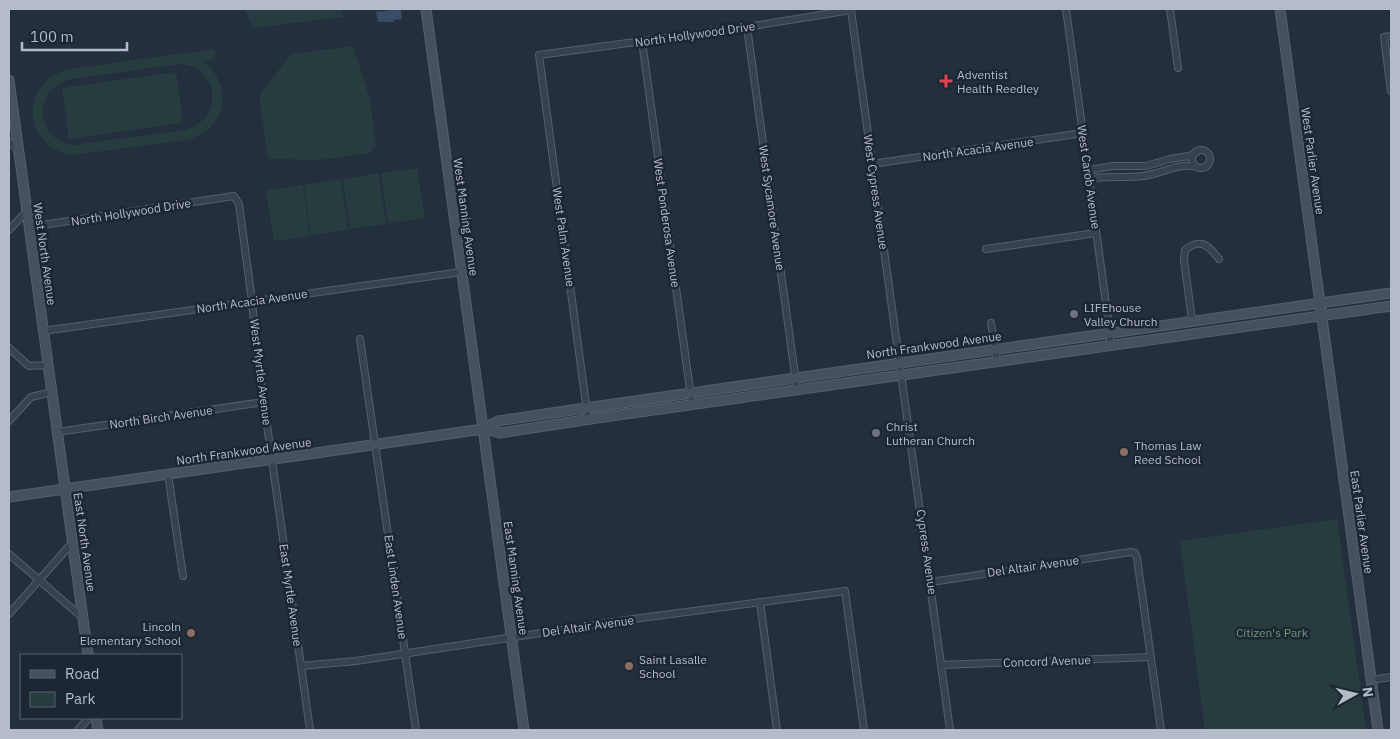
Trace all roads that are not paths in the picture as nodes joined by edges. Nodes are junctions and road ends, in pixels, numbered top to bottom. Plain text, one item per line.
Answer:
1 (426, 9) edge
2 (1066, 9) edge
3 (1170, 9) edge
4 (1280, 9) edge
5 (851, 10) edge
6 (747, 27) junction
7 (1388, 36) edge
8 (642, 41) junction
9 (539, 55) joint
10 (1178, 68) dead end
11 (9, 80) edge
12 (1391, 92) edge
13 (1083, 133) junction
14 (9, 142) edge
15 (19, 150) junction
16 (1196, 152) junction
17 (872, 164) junction
18 (1197, 166) junction
19 (1091, 176) junction
20 (234, 196) joint
21 (27, 211) junction
22 (29, 227) junction
23 (9, 230) edge
24 (1096, 233) junction
25 (986, 249) dead end
26 (1219, 259) dead end
27 (461, 272) junction
28 (1391, 293) edge
29 (252, 301) junction
30 (1319, 303) junction
31 (1391, 306) edge
32 (1321, 316) junction
33 (1192, 320) junction
34 (991, 323) dead end
35 (44, 331) junction
36 (1110, 333) junction
37 (360, 339) dead end
38 (1110, 346) junction
39 (9, 348) edge
40 (995, 349) junction
41 (997, 361) junction
42 (899, 363) junction
43 (48, 365) junction
44 (902, 374) junction
45 (795, 378) junction
46 (797, 389) junction
47 (52, 392) junction
48 (691, 394) junction
49 (264, 402) junction
50 (692, 404) junction
51 (587, 408) junction
52 (588, 419) junction
53 (9, 422) edge
54 (483, 429) junction
55 (57, 432) junction
56 (376, 444) junction
57 (272, 459) junction
58 (168, 474) junction
59 (65, 488) junction
60 (9, 497) edge
61 (72, 543) junction
62 (9, 554) edge
63 (183, 576) dead end
64 (38, 580) junction
65 (930, 582) junction
66 (760, 602) junction
67 (9, 614) edge
68 (83, 618) junction
69 (511, 637) junction
70 (405, 652) junction
71 (88, 654) edge
72 (1151, 657) junction
73 (942, 665) junction
74 (301, 666) junction
75 (1391, 677) edge
76 (1371, 680) junction
77 (88, 719) edge
78 (78, 730) edge
79 (310, 730) edge
80 (416, 730) edge
81 (524, 730) edge
82 (777, 730) edge
83 (864, 730) edge
84 (950, 730) edge
85 (1161, 730) edge
86 (1378, 730) edge

1 - 27 street, West Manning Avenue
2 - 13 street, West Carob Avenue
3 - 10 street
4 - 30 street, West Parlier Avenue
5 - 6 street, North Hollywood Drive
5 - 17 street, West Cypress Avenue
6 - 8 street, North Hollywood Drive
6 - 45 street, West Sycamore Avenue
7 - 12 street
8 - 9 street, North Hollywood Drive
8 - 48 street, West Ponderosa Avenue
9 - 51 street, West Palm Avenue
11 - 15 street, West North Avenue
13 - 17 street, North Acacia Avenue
13 - 19 street, West Carob Avenue
14 - 15 street
15 - 21 street, West North Avenue
16 - 18 street
16 - 18 street
16 - 19 street
17 - 42 street, West Cypress Avenue
18 - 19 street
19 - 24 street, West Carob Avenue
20 - 22 street, North Hollywood Drive
20 - 29 street, West Myrtle Avenue
21 - 22 street, West North Avenue
21 - 23 street
22 - 35 street, West North Avenue
24 - 25 street
24 - 36 street, West Carob Avenue
26 - 33 street
27 - 29 street, North Acacia Avenue
27 - 54 street, West Manning Avenue
28 - 30 street, North Frankwood Avenue
29 - 35 street, North Acacia Avenue
29 - 49 street, West Myrtle Avenue
30 - 32 street, West Parlier Avenue
30 - 33 street, North Frankwood Avenue
31 - 32 street, North Frankwood Avenue
32 - 38 street, North Frankwood Avenue
32 - 76 street, East Parlier Avenue
33 - 36 street, North Frankwood Avenue
34 - 40 street
35 - 43 street, West North Avenue
36 - 38 street, West Carob Avenue
36 - 40 street, North Frankwood Avenue
37 - 56 street, East Linden Avenue
38 - 41 street, North Frankwood Avenue
39 - 43 street
40 - 41 street
40 - 42 street, North Frankwood Avenue
41 - 44 street, North Frankwood Avenue
42 - 44 street, West Cypress Avenue
42 - 45 street, North Frankwood Avenue
43 - 47 street, West North Avenue
44 - 46 street, North Frankwood Avenue
44 - 65 street, Cypress Avenue
45 - 46 street, West Sycamore Avenue
45 - 48 street, North Frankwood Avenue
46 - 50 street, North Frankwood Avenue
47 - 53 street
47 - 55 street, West North Avenue
48 - 50 street, West Ponderosa Avenue
48 - 51 street, North Frankwood Avenue
49 - 55 street, North Birch Avenue
49 - 57 street, West Myrtle Avenue
50 - 52 street, North Frankwood Avenue
51 - 52 street, West Palm Avenue
51 - 54 street, North Frankwood Avenue
52 - 54 street, North Frankwood Avenue
54 - 56 street, North Frankwood Avenue
54 - 69 street, East Manning Avenue
55 - 59 street, East North Avenue
56 - 57 street, North Frankwood Avenue
56 - 70 street, East Linden Avenue
57 - 58 street, North Frankwood Avenue
57 - 74 street, East Myrtle Avenue
58 - 59 street, North Frankwood Avenue
58 - 63 street
59 - 60 street, North Frankwood Avenue
59 - 61 street, East North Avenue
61 - 64 street
61 - 68 street, East North Avenue
62 - 64 street
64 - 67 street
64 - 68 street
65 - 72 street, Del Altair Avenue
65 - 73 street, Cypress Avenue
66 - 69 street, Del Altair Avenue
66 - 82 street
66 - 83 street, Del Altair Avenue
68 - 71 street, East North Avenue
69 - 70 street, Del Altair Avenue
69 - 81 street, East Manning Avenue
70 - 74 street, Del Altair Avenue
70 - 80 street, East Linden Avenue
72 - 73 street, Concord Avenue
72 - 85 street
73 - 84 street, Cypress Avenue
74 - 79 street, East Myrtle Avenue
75 - 76 street
76 - 86 street, East Parlier Avenue
77 - 78 street

